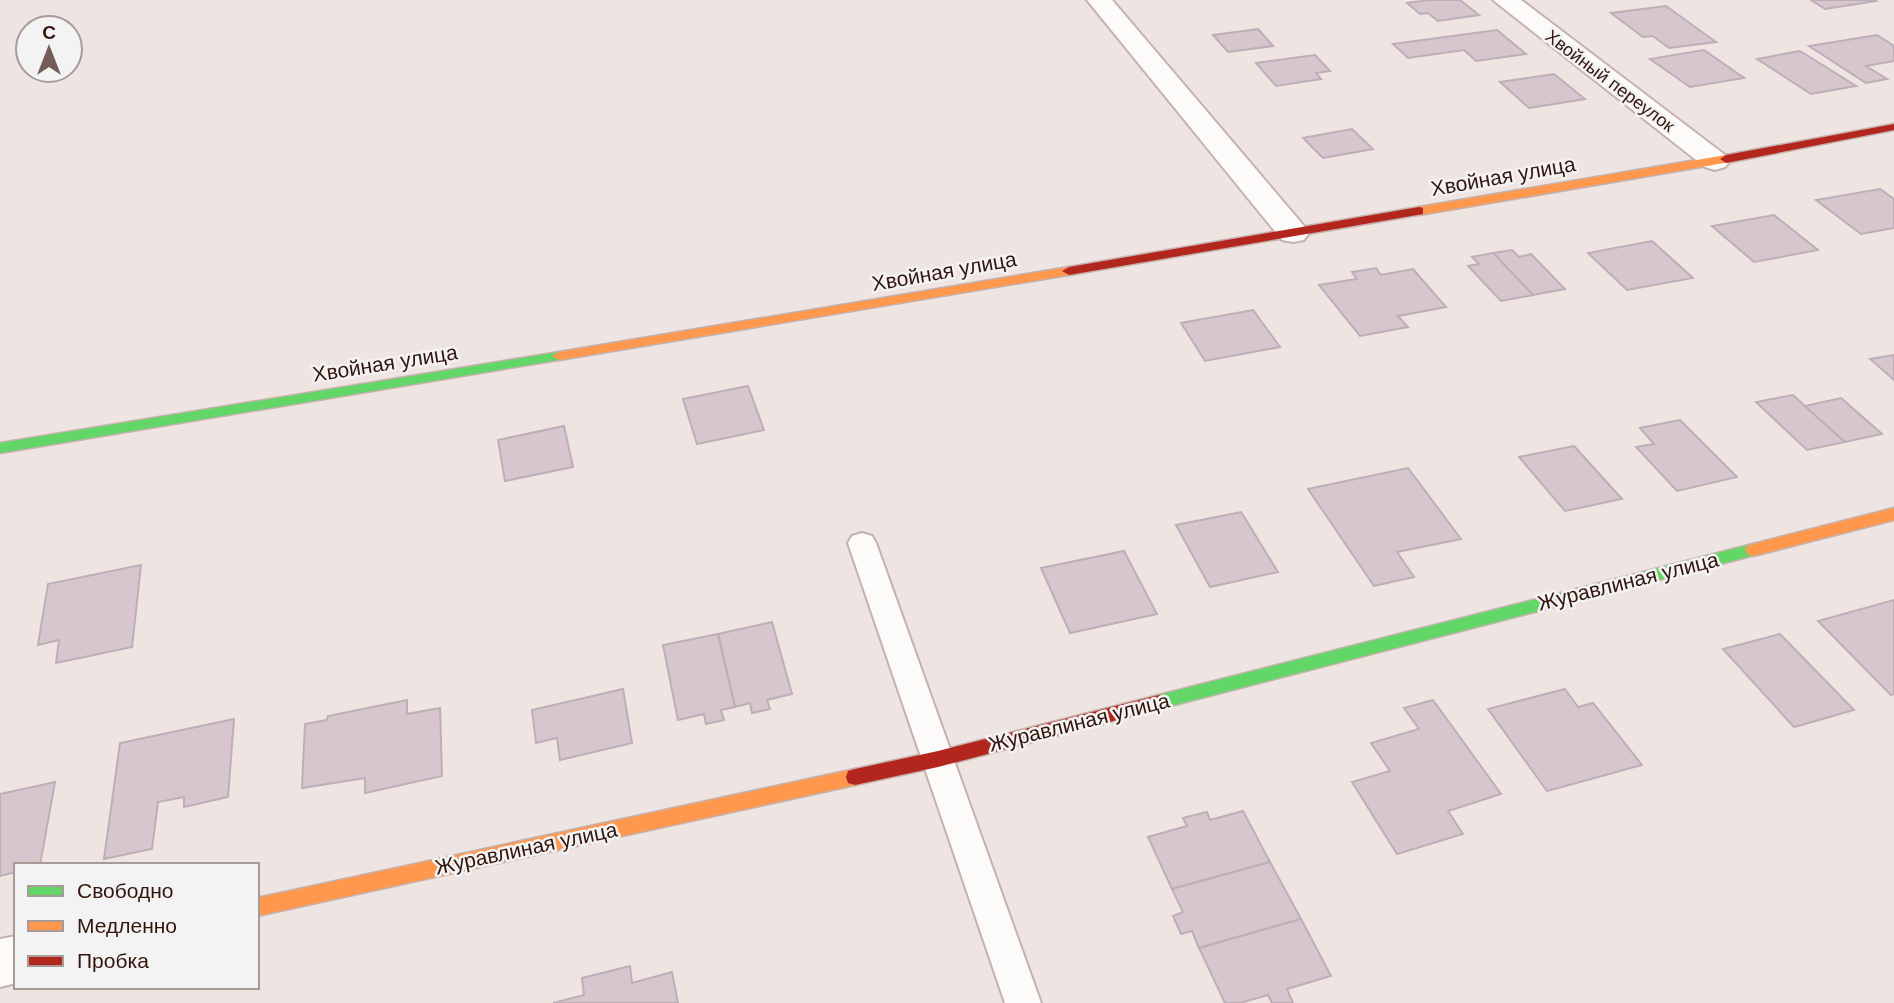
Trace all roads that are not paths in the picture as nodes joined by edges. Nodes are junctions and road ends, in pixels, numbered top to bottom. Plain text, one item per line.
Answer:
1 (1099, 0) edge
2 (1505, 0) edge
3 (1894, 127) edge
4 (1715, 161) junction
5 (1293, 233) junction
6 (0, 448) edge
7 (1894, 513) edge
8 (862, 543) dead end
9 (938, 759) junction
10 (259, 907) edge
11 (1023, 1003) edge

1 - 5 street
2 - 4 street, Хвойный переулок
3 - 4 street, Хвойная улица
4 - 5 street, Хвойная улица
5 - 6 street, Хвойная улица
7 - 9 street, Журавлиная улица
8 - 9 lane
9 - 10 street, Журавлиная улица
9 - 11 lane

